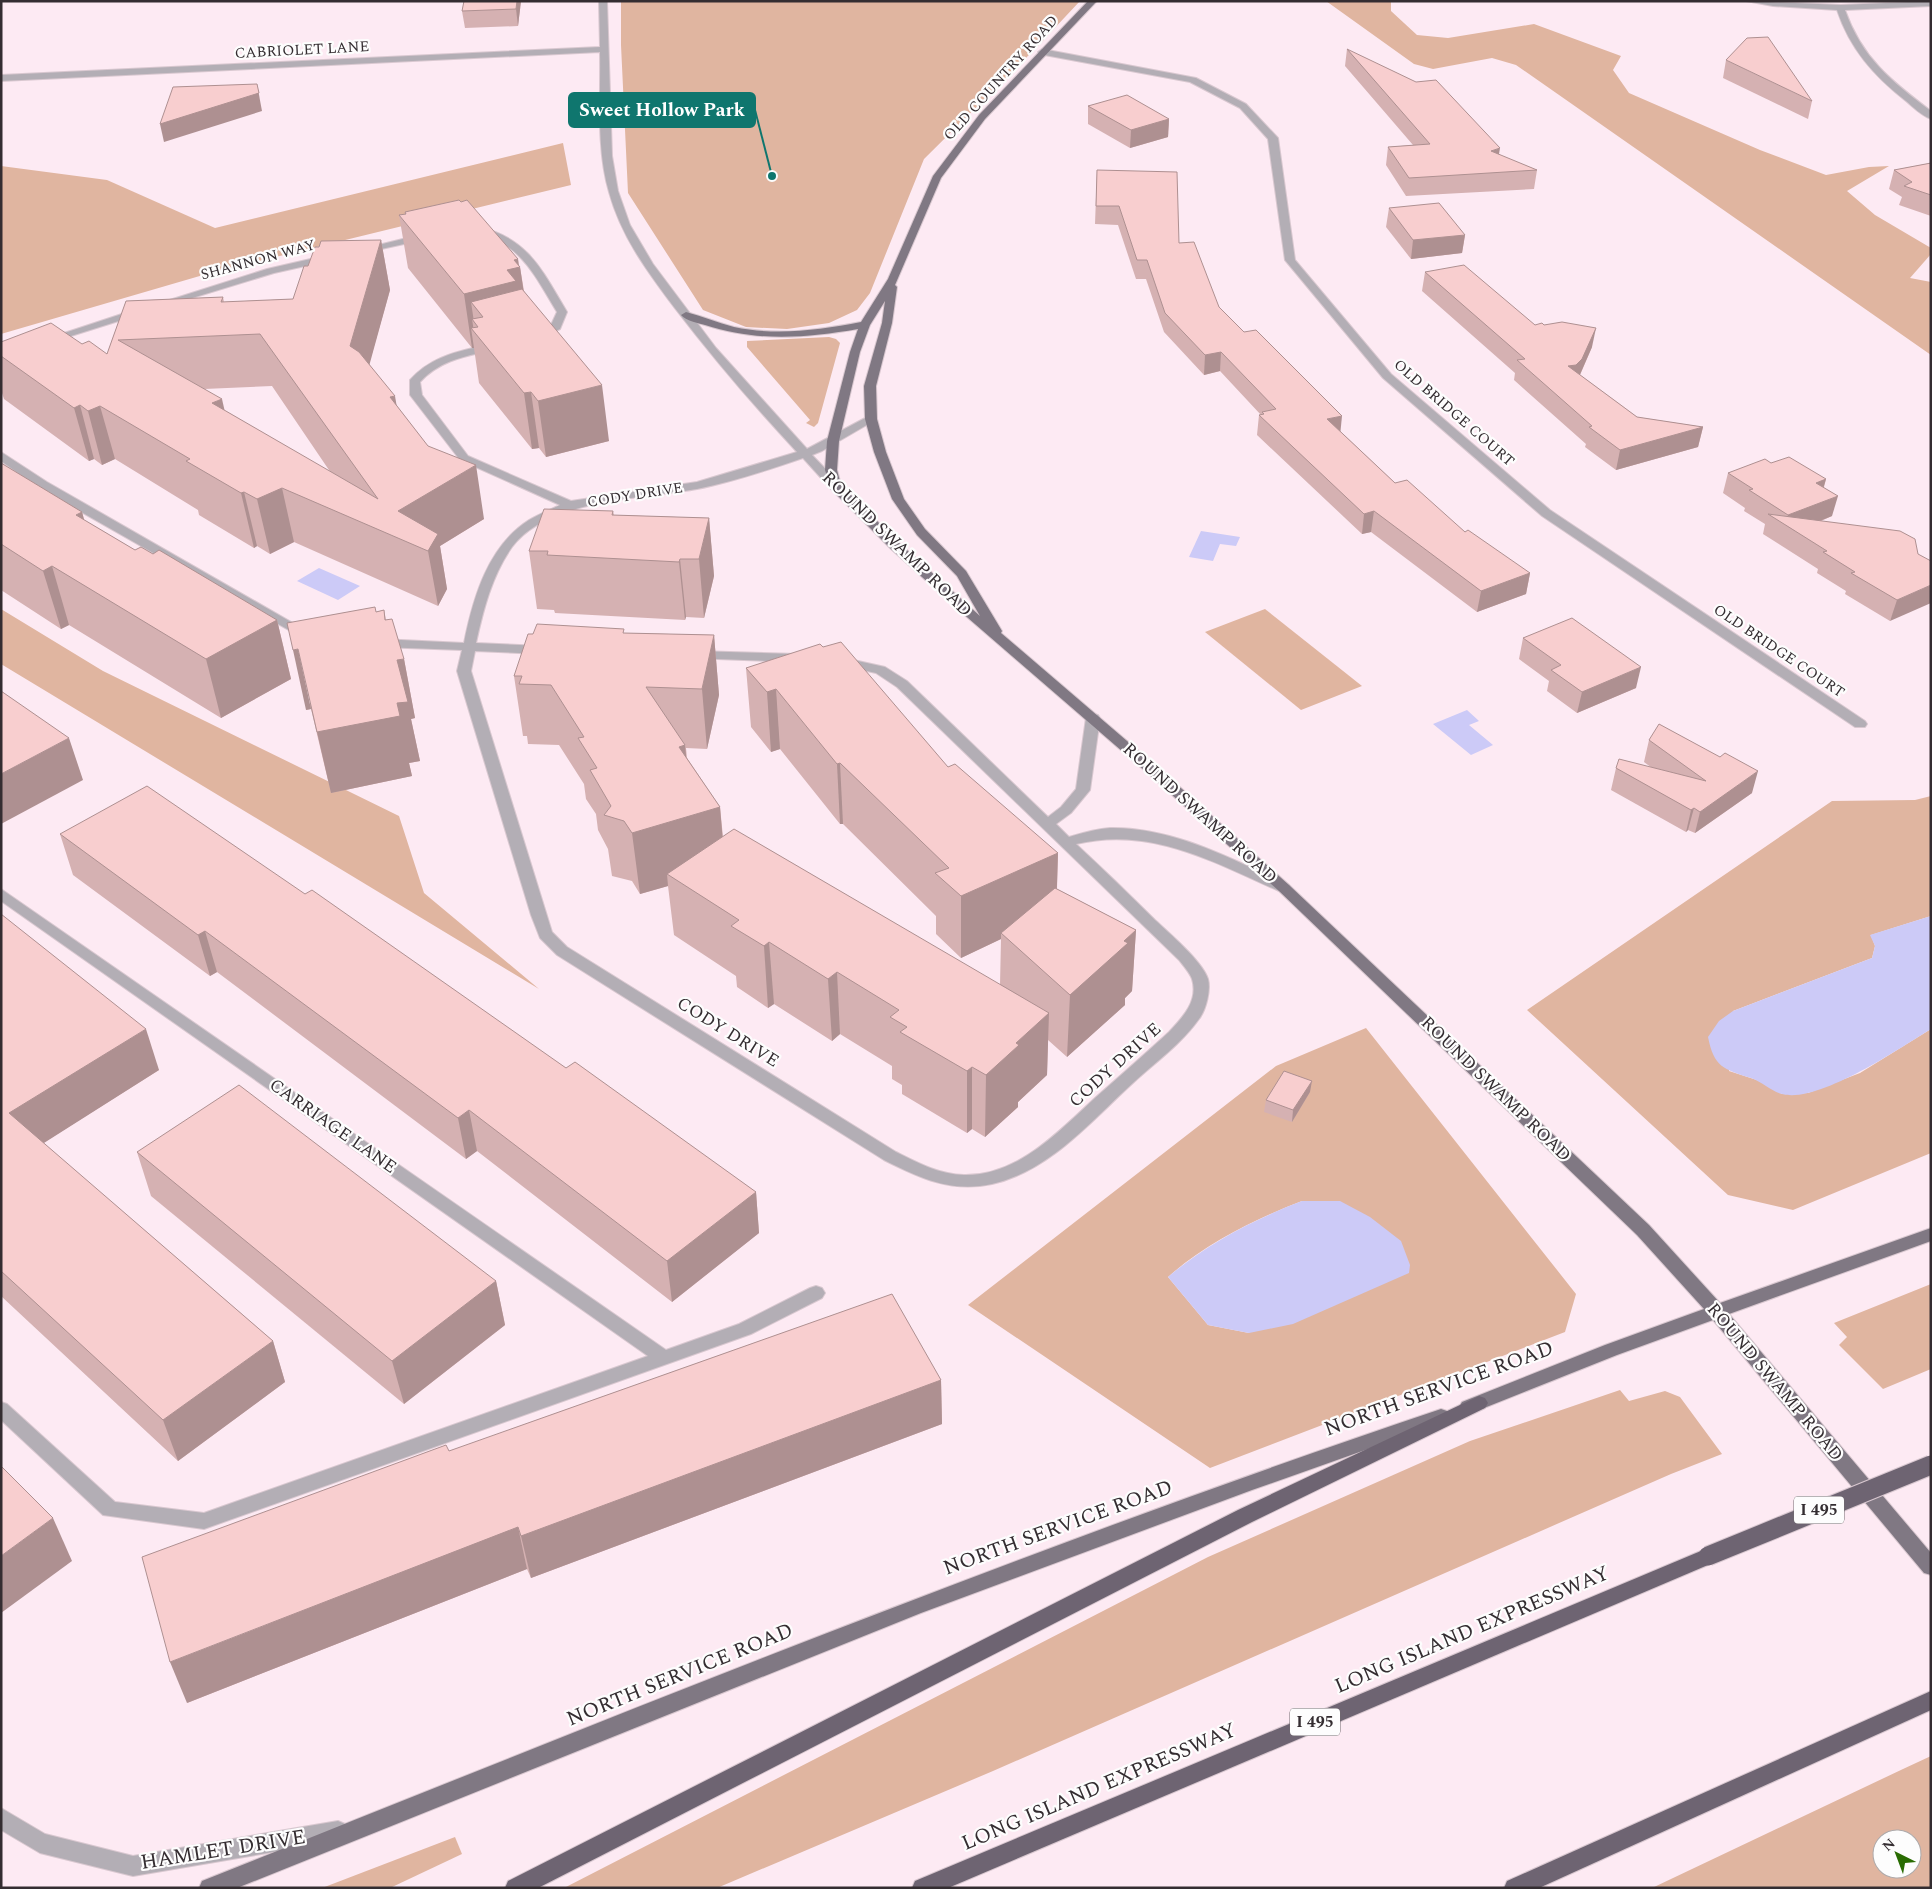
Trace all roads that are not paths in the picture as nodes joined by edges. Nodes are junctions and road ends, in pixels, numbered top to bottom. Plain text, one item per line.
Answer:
1 (603, 1) edge
2 (1093, 1) edge
3 (1750, 1) edge
4 (1931, 3) edge
5 (1840, 7) junction
6 (604, 49) junction
7 (1042, 52) junction
8 (1, 78) edge
9 (1931, 116) edge
10 (467, 230) edge
11 (433, 235) edge
12 (893, 279) junction
13 (686, 315) junction
14 (865, 325) junction
15 (524, 340) edge
16 (39, 343) edge
17 (505, 344) edge
18 (871, 419) junction
19 (833, 441) junction
20 (804, 454) junction
21 (1, 455) edge
22 (835, 486) junction
23 (570, 505) junction
24 (316, 637) edge
25 (369, 643) edge
26 (1003, 643) junction
27 (469, 647) junction
28 (560, 651) edge
29 (684, 655) edge
30 (811, 659) edge
31 (830, 660) edge
32 (1093, 718) junction
33 (1860, 724) dead end
34 (1046, 825) junction
35 (1064, 842) junction
36 (1284, 888) junction
37 (1, 894) edge
38 (1931, 1234) edge
39 (816, 1293) dead end
40 (1717, 1312) junction
41 (664, 1358) junction
42 (1479, 1403) junction
43 (1, 1409) edge
44 (1931, 1465) edge
45 (1931, 1568) edge
46 (1931, 1700) edge
47 (1, 1818) edge
48 (364, 1826) junction
49 (210, 1888) edge
50 (516, 1888) edge
51 (922, 1888) edge
52 (1515, 1888) edge

1 - 6 street, ROUND SWAMP ROAD
2 - 7 main road, OLD COUNTRY ROAD
3 - 5 street
4 - 5 street
5 - 9 street
6 - 8 street, CABRIOLET LANE
6 - 13 street, ROUND SWAMP ROAD
7 - 12 main road, OLD COUNTRY ROAD
7 - 33 street, OLD BRIDGE COURT
10 - 15 street
11 - 16 street, SHANNON WAY
12 - 14 main road, OLD COUNTRY ROAD
12 - 18 main road
13 - 14 main road
13 - 20 street, ROUND SWAMP ROAD
14 - 19 main road, OLD COUNTRY ROAD
17 - 23 street
18 - 19 street, CODY DRIVE
18 - 26 main road
19 - 20 street, CODY DRIVE
19 - 22 main road, OLD COUNTRY ROAD
20 - 22 street, ROUND SWAMP ROAD
20 - 23 street, CODY DRIVE
21 - 24 street
22 - 26 main road, ROUND SWAMP ROAD
23 - 27 street, CODY DRIVE
25 - 27 street
26 - 32 main road, ROUND SWAMP ROAD
27 - 28 street
27 - 35 street, CODY DRIVE
29 - 30 street
31 - 34 street, CODY DRIVE
32 - 34 street
32 - 36 main road, ROUND SWAMP ROAD
34 - 35 street, CODY DRIVE
35 - 36 street
36 - 40 main road, ROUND SWAMP ROAD
37 - 41 street, CARRIAGE LANE
38 - 40 main road, NORTH SERVICE ROAD
39 - 41 street
40 - 42 main road, NORTH SERVICE ROAD
40 - 45 main road, ROUND SWAMP ROAD
41 - 43 street
42 - 48 main road, NORTH SERVICE ROAD
42 - 50 highway
44 - 51 highway, LONG ISLAND EXPRESSWAY / I 495, bridge
46 - 52 highway
47 - 48 street, HAMLET DRIVE
48 - 49 main road, NORTH SERVICE ROAD

